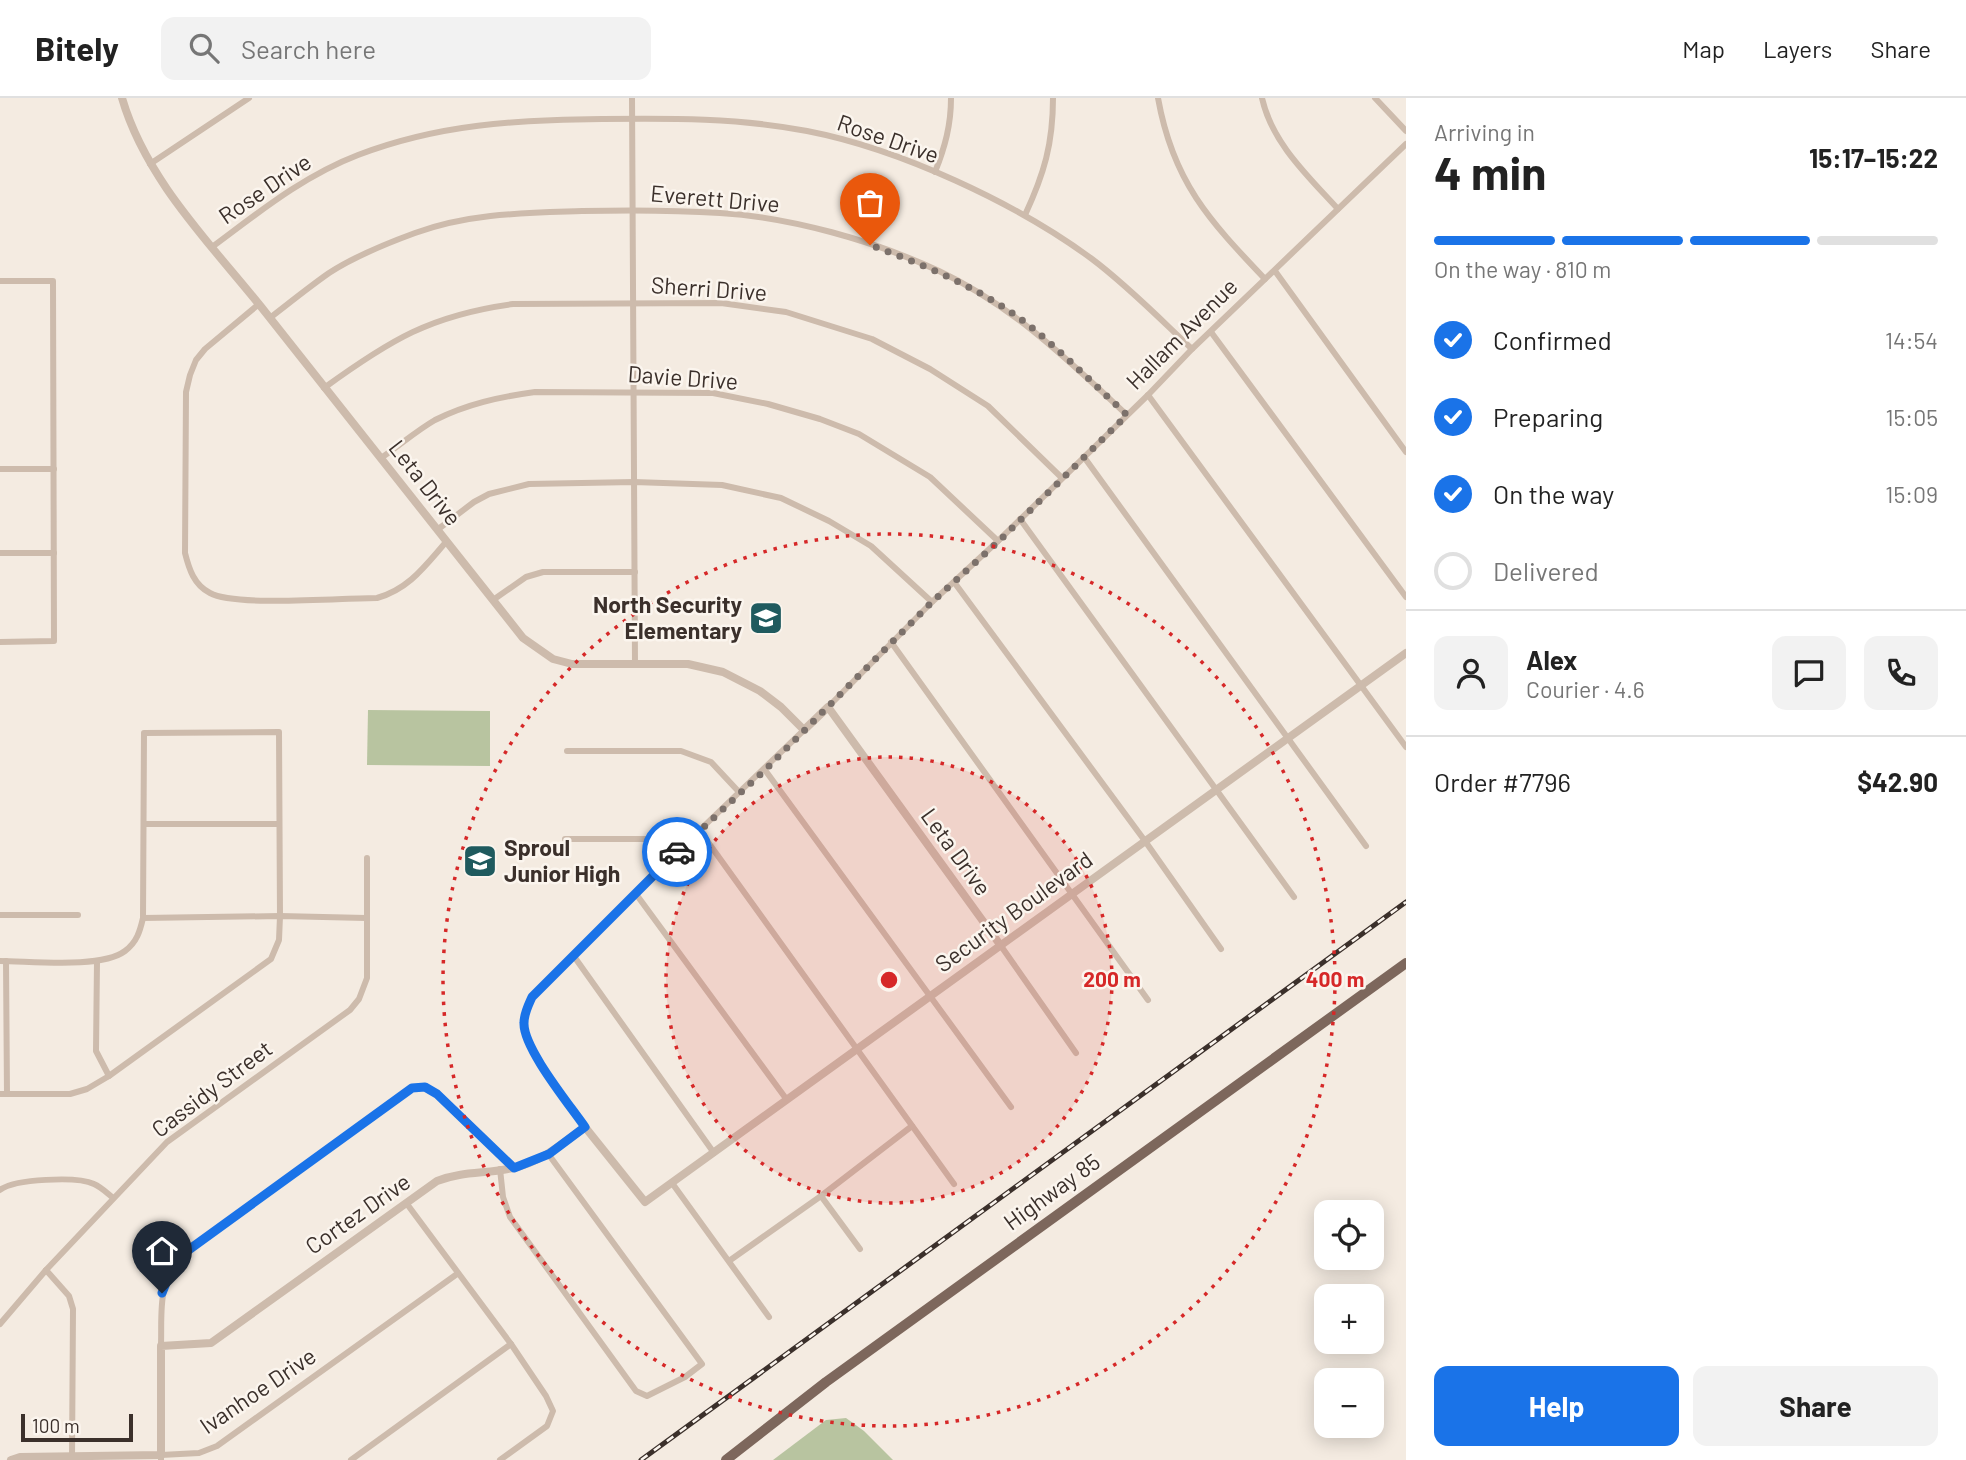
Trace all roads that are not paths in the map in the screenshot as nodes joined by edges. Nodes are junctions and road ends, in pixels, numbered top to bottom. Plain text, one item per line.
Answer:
1 (122, 98) edge
2 (249, 98) edge
3 (632, 98) edge
4 (951, 98) edge
5 (1053, 98) edge
6 (1158, 98) edge
7 (1262, 98) edge
8 (1375, 98) edge
9 (632, 119) junction
10 (1406, 131) edge
11 (1406, 144) edge
12 (150, 164) junction
13 (934, 172) junction
14 (1338, 209) junction
15 (633, 210) junction
16 (1025, 215) junction
17 (212, 247) junction
18 (1275, 271) junction
19 (1265, 279) junction
20 (0, 281) edge
21 (634, 302) junction
22 (259, 304) junction
23 (270, 318) junction
24 (1211, 332) junction
25 (1192, 349) junction
26 (324, 388) junction
27 (634, 391) junction
28 (1148, 395) junction
29 (1127, 415) junction
30 (1406, 452) edge
31 (1084, 457) junction
32 (381, 458) junction
33 (0, 469) edge
34 (54, 469) junction
35 (1062, 478) junction
36 (634, 482) junction
37 (1020, 519) junction
38 (438, 530) junction
39 (999, 541) junction
40 (446, 542) junction
41 (0, 553) edge
42 (54, 553) junction
43 (635, 572) junction
44 (954, 582) junction
45 (1406, 597) edge
46 (493, 600) junction
47 (932, 602) junction
48 (0, 642) edge
49 (891, 642) junction
50 (1406, 653) edge
51 (635, 664) junction
52 (1361, 685) junction
53 (828, 707) junction
54 (804, 730) junction
55 (1288, 738) junction
56 (1406, 747) edge
57 (567, 751) dead end
58 (765, 770) junction
59 (1217, 789) junction
60 (739, 792) junction
61 (145, 824) junction
62 (279, 824) junction
63 (700, 831) junction
64 (565, 839) dead end
65 (1145, 841) junction
66 (1366, 846) dead end
67 (677, 852) junction
68 (367, 858) dead end
69 (636, 894) junction
70 (1073, 894) junction
71 (1294, 897) dead end
72 (0, 915) edge
73 (78, 915) dead end
74 (279, 916) junction
75 (143, 918) junction
76 (366, 918) junction
77 (1001, 946) junction
78 (1221, 949) dead end
79 (573, 956) junction
80 (3, 961) edge
81 (97, 962) junction
82 (1406, 962) edge
83 (930, 996) junction
84 (1148, 1000) dead end
85 (858, 1049) junction
86 (1076, 1053) dead end
87 (109, 1076) junction
88 (4, 1094) edge
89 (787, 1100) junction
90 (1011, 1107) dead end
91 (912, 1126) junction
92 (585, 1127) junction
93 (714, 1153) junction
94 (549, 1154) junction
95 (514, 1168) junction
96 (500, 1169) junction
97 (672, 1183) junction
98 (954, 1184) dead end
99 (0, 1190) edge
100 (821, 1196) junction
101 (112, 1198) junction
102 (645, 1202) joint
103 (407, 1204) junction
104 (860, 1249) dead end
105 (729, 1261) junction
106 (46, 1270) junction
107 (457, 1273) junction
108 (769, 1317) dead end
109 (0, 1324) edge
110 (511, 1344) junction
111 (161, 1346) junction
112 (72, 1458) edge
113 (161, 1458) edge
114 (11, 1460) edge
115 (351, 1460) edge
116 (500, 1460) edge
117 (726, 1460) edge

1 - 12 street, Leta Drive
2 - 12 street
3 - 9 street
4 - 13 street
5 - 16 street
6 - 19 street
7 - 14 street
8 - 10 street
9 - 13 street, Rose Drive
9 - 15 street
9 - 17 street, Rose Drive
11 - 14 street, Hallam Avenue
12 - 17 street, Leta Drive
13 - 16 street, Rose Drive
14 - 18 street, Hallam Avenue
15 - 21 street
15 - 23 street, Everett Drive
15 - 29 street, Everett Drive
16 - 25 street, Rose Drive
17 - 22 street, Leta Drive
18 - 19 street, Hallam Avenue
18 - 30 street
19 - 24 street, Hallam Avenue
20 - 34 street
21 - 26 street, Sherri Drive
21 - 27 street
21 - 35 street, Sherri Drive
22 - 23 street, Leta Drive
22 - 40 street
23 - 26 street, Leta Drive
24 - 25 street, Hallam Avenue
24 - 45 street
25 - 28 street, Hallam Avenue
26 - 32 street, Leta Drive
27 - 32 street, Davie Drive
27 - 36 street
27 - 39 street, Davie Drive
28 - 29 street, Hallam Avenue
28 - 52 street
29 - 31 street, Hallam Avenue
31 - 35 street, Hallam Avenue
31 - 55 street
32 - 38 street, Leta Drive
33 - 34 street
34 - 42 street
35 - 37 street, Hallam Avenue
36 - 38 street
36 - 43 street
36 - 47 street
37 - 39 street, Hallam Avenue
37 - 59 street
38 - 40 street, Leta Drive
39 - 44 street, Hallam Avenue
40 - 46 street, Leta Drive
41 - 42 street
42 - 48 street
43 - 46 street
43 - 51 street
44 - 47 street, Hallam Avenue
44 - 65 street
46 - 51 street, Leta Drive
47 - 49 street, Hallam Avenue
49 - 53 street, Hallam Avenue
49 - 70 street
50 - 52 street, Security Boulevard
51 - 54 street, Leta Drive
52 - 55 street, Security Boulevard
52 - 56 street
53 - 54 street, Hallam Avenue
53 - 77 street, Leta Drive
54 - 58 street, Hallam Avenue
55 - 59 street, Security Boulevard
55 - 66 street
57 - 60 street
58 - 60 street, Hallam Avenue
58 - 83 street
59 - 65 street, Security Boulevard
59 - 71 street
60 - 63 street, Hallam Avenue
61 - 62 street
61 - 62 street
61 - 75 street
62 - 74 street
63 - 67 street, Hallam Avenue
63 - 85 street
64 - 67 street
65 - 70 street, Security Boulevard
65 - 78 street
67 - 69 street, Hallam Avenue
68 - 76 street, Cassidy Street
69 - 79 street, Hallam Avenue
69 - 89 street
70 - 77 street, Security Boulevard
70 - 84 street
72 - 73 street
74 - 75 street
74 - 76 street
74 - 87 street
75 - 81 street
76 - 101 street, Cassidy Street
77 - 83 street, Security Boulevard
77 - 86 street, Leta Drive
79 - 92 street, Hallam Avenue
79 - 93 street
80 - 81 street
80 - 88 street
81 - 87 street
82 - 117 main road, Highway 85
83 - 85 street, Security Boulevard
83 - 90 street
85 - 89 street, Security Boulevard
85 - 91 street
87 - 88 street
89 - 93 street, Security Boulevard
91 - 98 street
91 - 100 street
92 - 94 street, Cortez Drive
92 - 102 street, Hallam Avenue
93 - 97 street, Security Boulevard
94 - 95 street, Cortez Drive
94 - 96 street
95 - 96 street, Cortez Drive
95 - 111 street
96 - 103 street, Cortez Drive
97 - 102 street, Security Boulevard
97 - 105 street
99 - 101 street
100 - 104 street
100 - 105 street
101 - 106 street, Cassidy Street
103 - 107 street
103 - 111 street, Cortez Drive
105 - 108 street
106 - 109 street, Cassidy Street
106 - 112 street
107 - 110 street
107 - 113 street, Ivanhoe Drive
110 - 115 street
110 - 116 street
111 - 113 street
112 - 113 street, Ivanhoe Drive
112 - 114 street, Ivanhoe Drive

